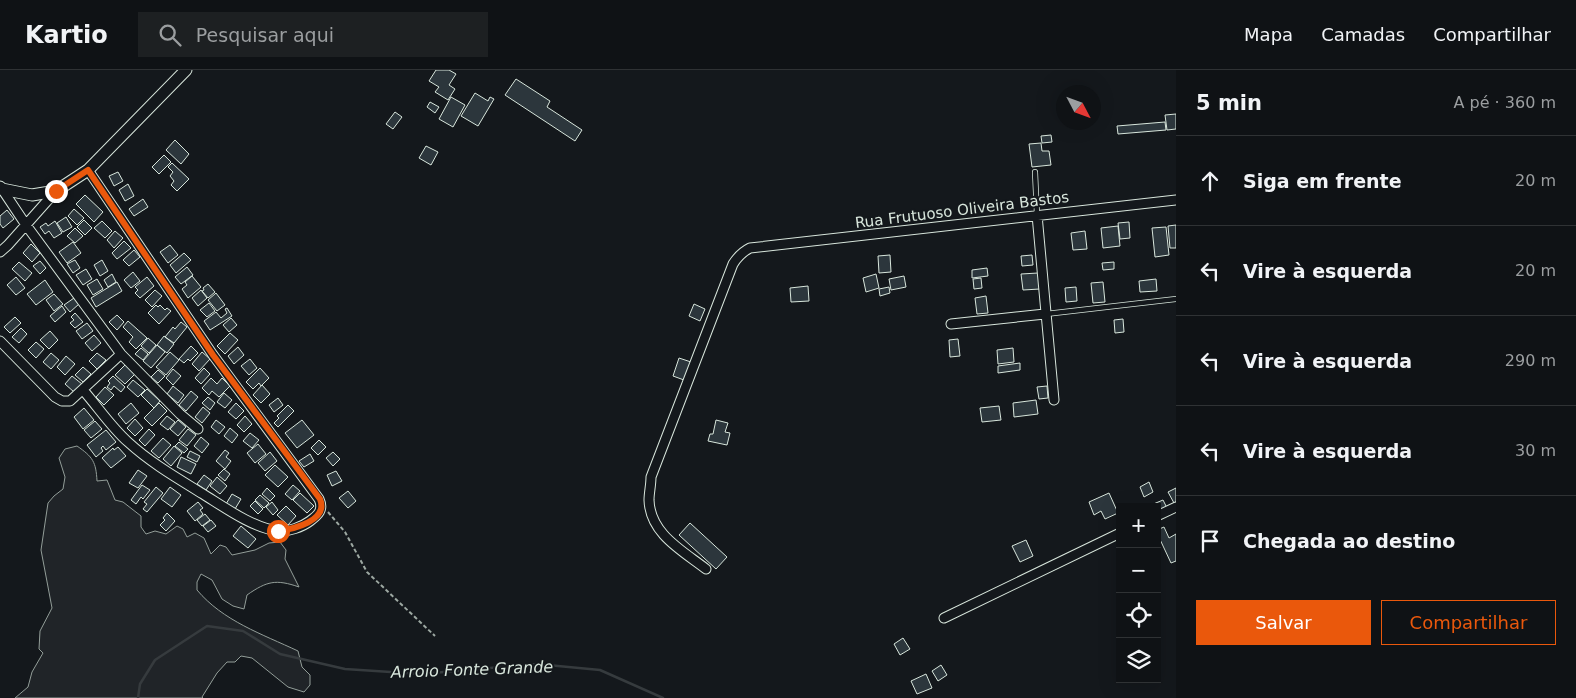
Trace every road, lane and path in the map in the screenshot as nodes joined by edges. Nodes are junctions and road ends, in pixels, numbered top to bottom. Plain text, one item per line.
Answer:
1 (186, 70) edge
2 (88, 170) junction
3 (1034, 172) dead end
4 (1, 188) edge
5 (56, 191) junction
6 (1176, 200) edge
7 (1037, 215) junction
8 (26, 225) junction
9 (0, 252) edge
10 (1176, 299) edge
11 (1045, 314) junction
12 (951, 324) dead end
13 (0, 341) edge
14 (121, 354) junction
15 (83, 390) junction
16 (1054, 400) dead end
17 (198, 429) dead end
18 (322, 505) junction
19 (1176, 507) edge
20 (1161, 514) edge
21 (1116, 535) edge
22 (706, 569) dead end
23 (944, 618) dead end
24 (435, 636) dead end

1 - 2 street
2 - 5 street
2 - 18 street
3 - 7 lane
4 - 5 street
4 - 8 street
5 - 8 street
6 - 7 street, Rua Frutuoso Oliveira Bastos
7 - 11 street
7 - 22 street, Rua Frutuoso Oliveira Bastos
8 - 9 street
8 - 14 street
10 - 11 lane
11 - 12 street
11 - 16 street
13 - 15 street
14 - 15 street
14 - 17 street
15 - 18 street
18 - 24 path
19 - 20 street
21 - 23 street

